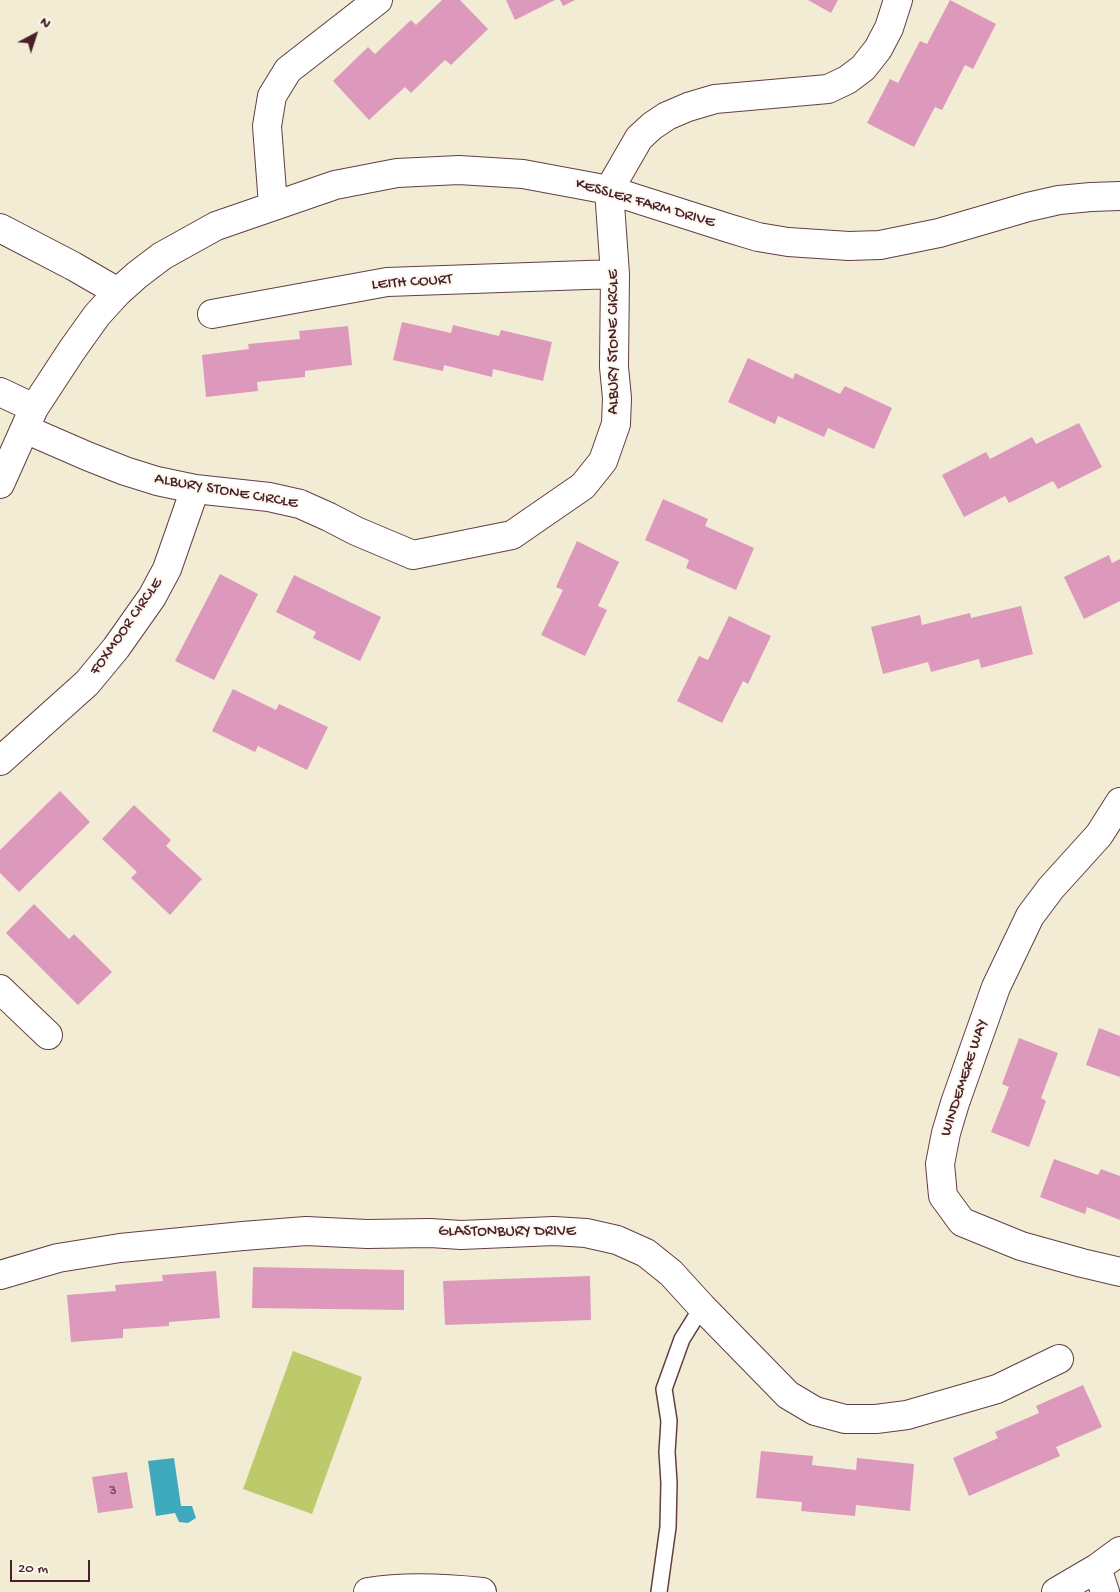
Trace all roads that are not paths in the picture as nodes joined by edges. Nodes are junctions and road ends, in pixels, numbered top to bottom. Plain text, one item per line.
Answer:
1 (378, 0) edge
2 (898, 0) edge
3 (609, 190) junction
4 (1120, 196) edge
5 (273, 205) junction
6 (0, 228) edge
7 (615, 274) junction
8 (118, 292) junction
9 (212, 314) dead end
10 (0, 392) edge
11 (30, 418) junction
12 (0, 484) edge
13 (194, 488) junction
14 (0, 760) edge
15 (1120, 802) edge
16 (0, 990) edge
17 (48, 1035) dead end
18 (1120, 1272) edge
19 (0, 1275) edge
20 (702, 1307) junction
21 (1059, 1359) dead end
22 (1120, 1551) edge
23 (1101, 1580) edge
24 (368, 1592) edge
25 (482, 1592) edge
26 (659, 1592) edge
27 (1056, 1592) edge

1 - 5 street
2 - 3 street
3 - 4 street, KESSLER FARM DRIVE
3 - 5 street, KESSLER FARM DRIVE
3 - 7 street, ALBURY STONE CIRCLE
5 - 8 street, KESSLER FARM DRIVE
6 - 8 street
7 - 9 street, LEITH COURT
7 - 13 street, ALBURY STONE CIRCLE
8 - 11 street, KESSLER FARM DRIVE
10 - 11 street, ALBURY STONE CIRCLE
11 - 12 street, KESSLER FARM DRIVE
11 - 13 street, ALBURY STONE CIRCLE
13 - 14 street, FOXMOOR CIRCLE
15 - 18 street, WINDEMERE WAY
16 - 17 street
19 - 20 street, GLASTONBURY DRIVE
20 - 21 street, GLASTONBURY DRIVE
20 - 26 lane
22 - 23 street
23 - 27 street
24 - 25 street

